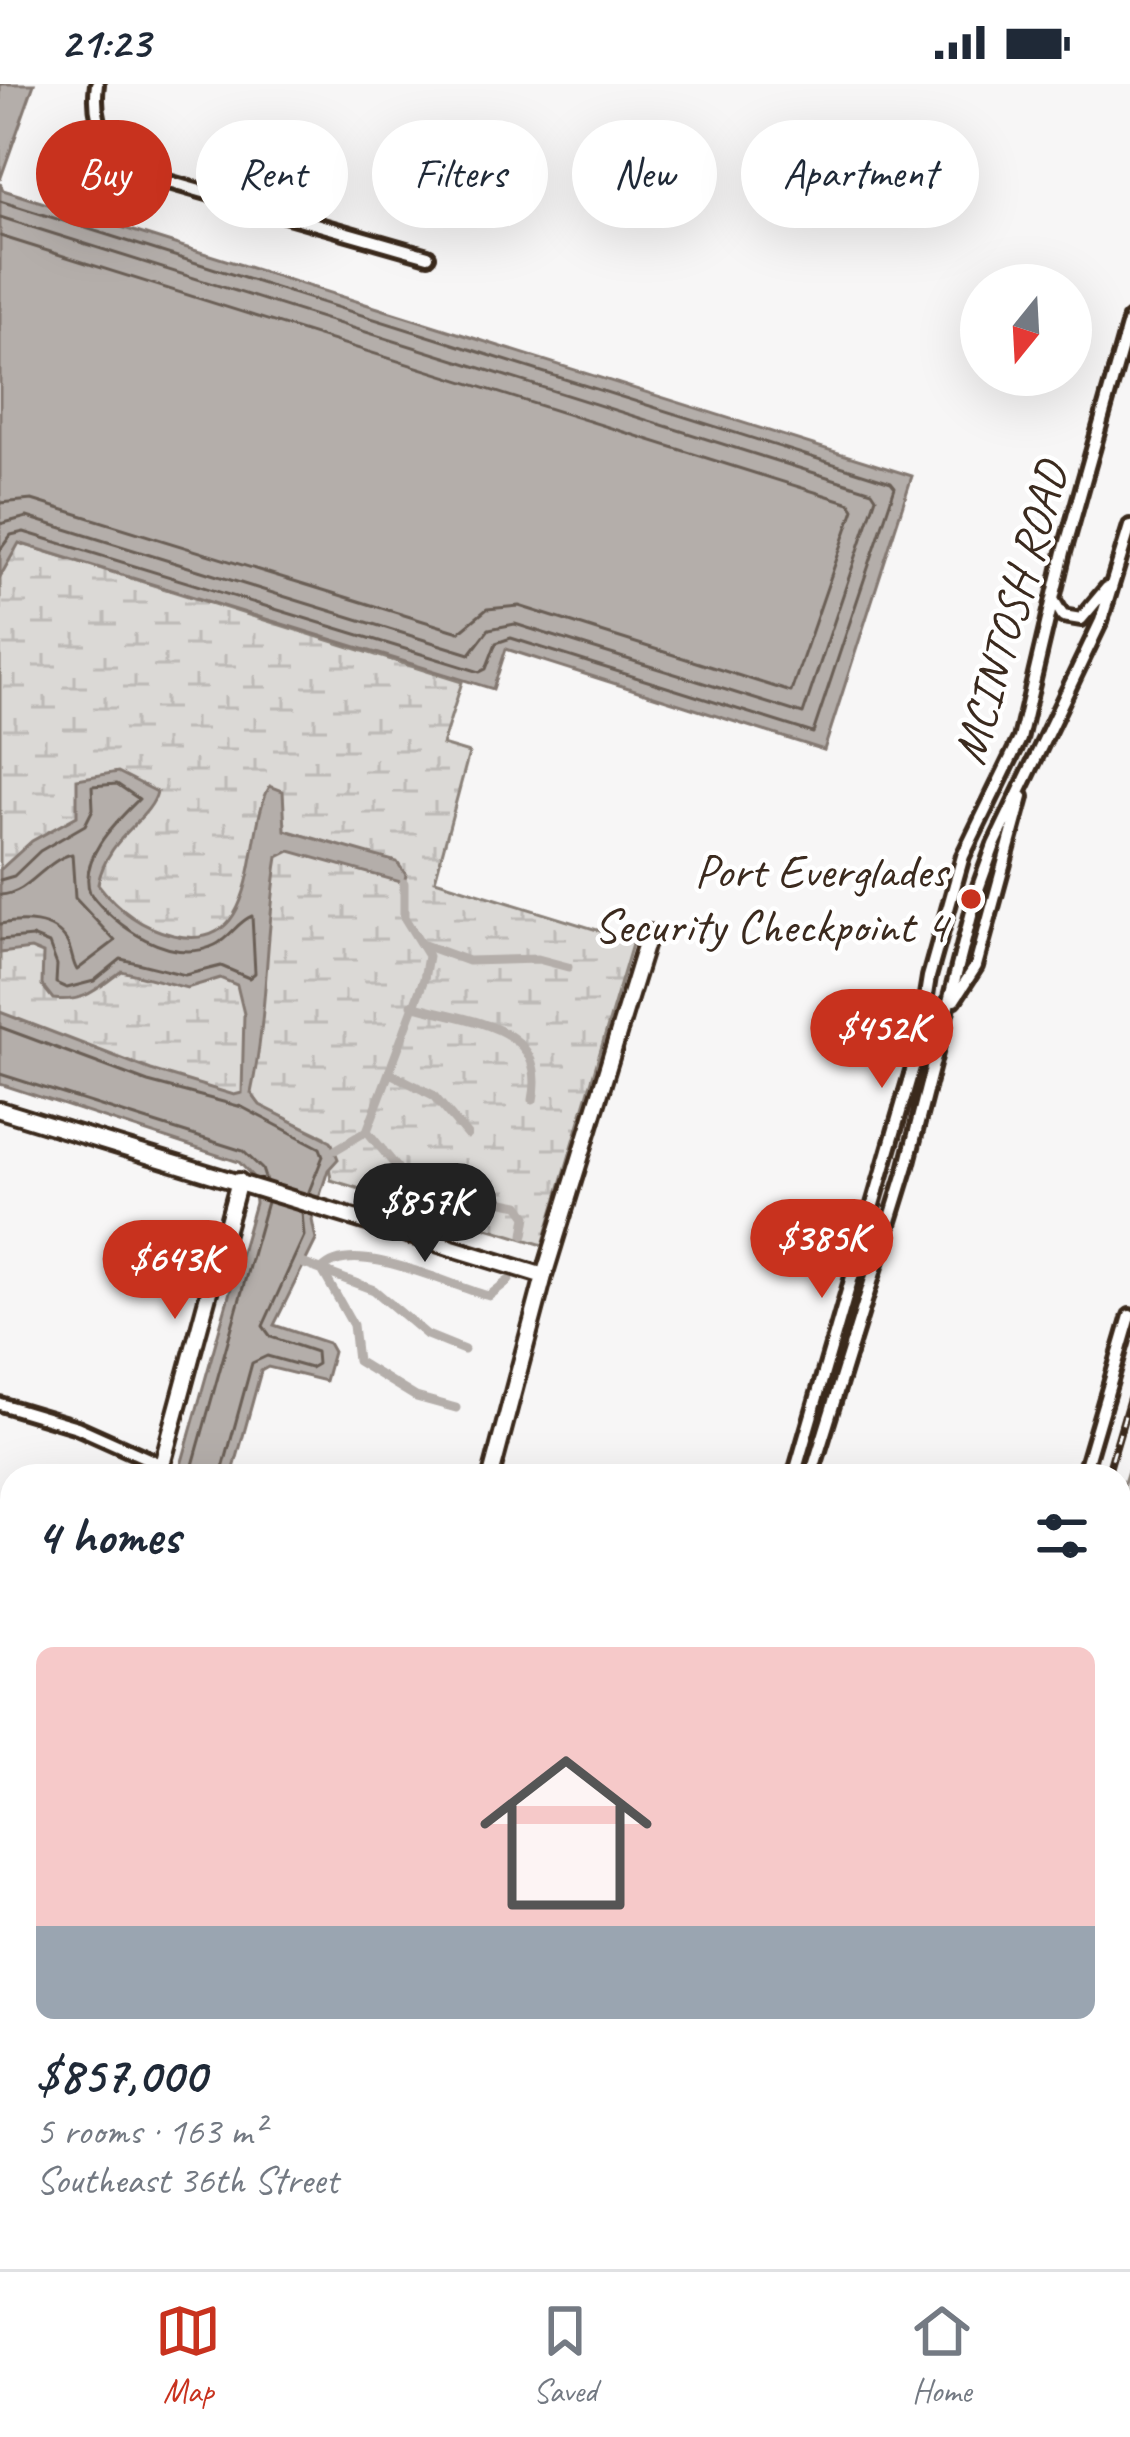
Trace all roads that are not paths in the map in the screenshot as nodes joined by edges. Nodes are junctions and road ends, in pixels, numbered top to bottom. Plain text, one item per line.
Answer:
1 (97, 84) edge
2 (428, 256) dead end
3 (1130, 320) edge
4 (1130, 526) edge
5 (1115, 576) junction
6 (1053, 598) junction
7 (1029, 772) junction
8 (977, 892) dead end
9 (973, 908) dead end
10 (649, 933) dead end
11 (949, 1008) junction
12 (0, 1110) edge
13 (886, 1163) junction
14 (244, 1183) junction
15 (897, 1197) junction
16 (544, 1276) junction
17 (1130, 1316) edge
18 (0, 1404) edge
19 (148, 1464) edge
20 (162, 1464) edge
21 (494, 1464) edge
22 (798, 1464) edge
23 (815, 1464) edge
24 (1087, 1464) edge

1 - 2 street
3 - 6 street, MCINTOSH ROAD
4 - 5 street, MCINTOSH ROAD
5 - 6 street
5 - 7 street, MCINTOSH ROAD
6 - 13 street, MCINTOSH ROAD
7 - 8 street, MCINTOSH ROAD
7 - 11 street, MCINTOSH ROAD
9 - 11 street, MCINTOSH ROAD
10 - 16 street
11 - 15 street, MCINTOSH ROAD
12 - 14 street
13 - 15 street
13 - 22 street, MCINTOSH ROAD
14 - 16 street
14 - 20 street
15 - 23 street, MCINTOSH ROAD
16 - 21 street
17 - 24 street
18 - 19 street

